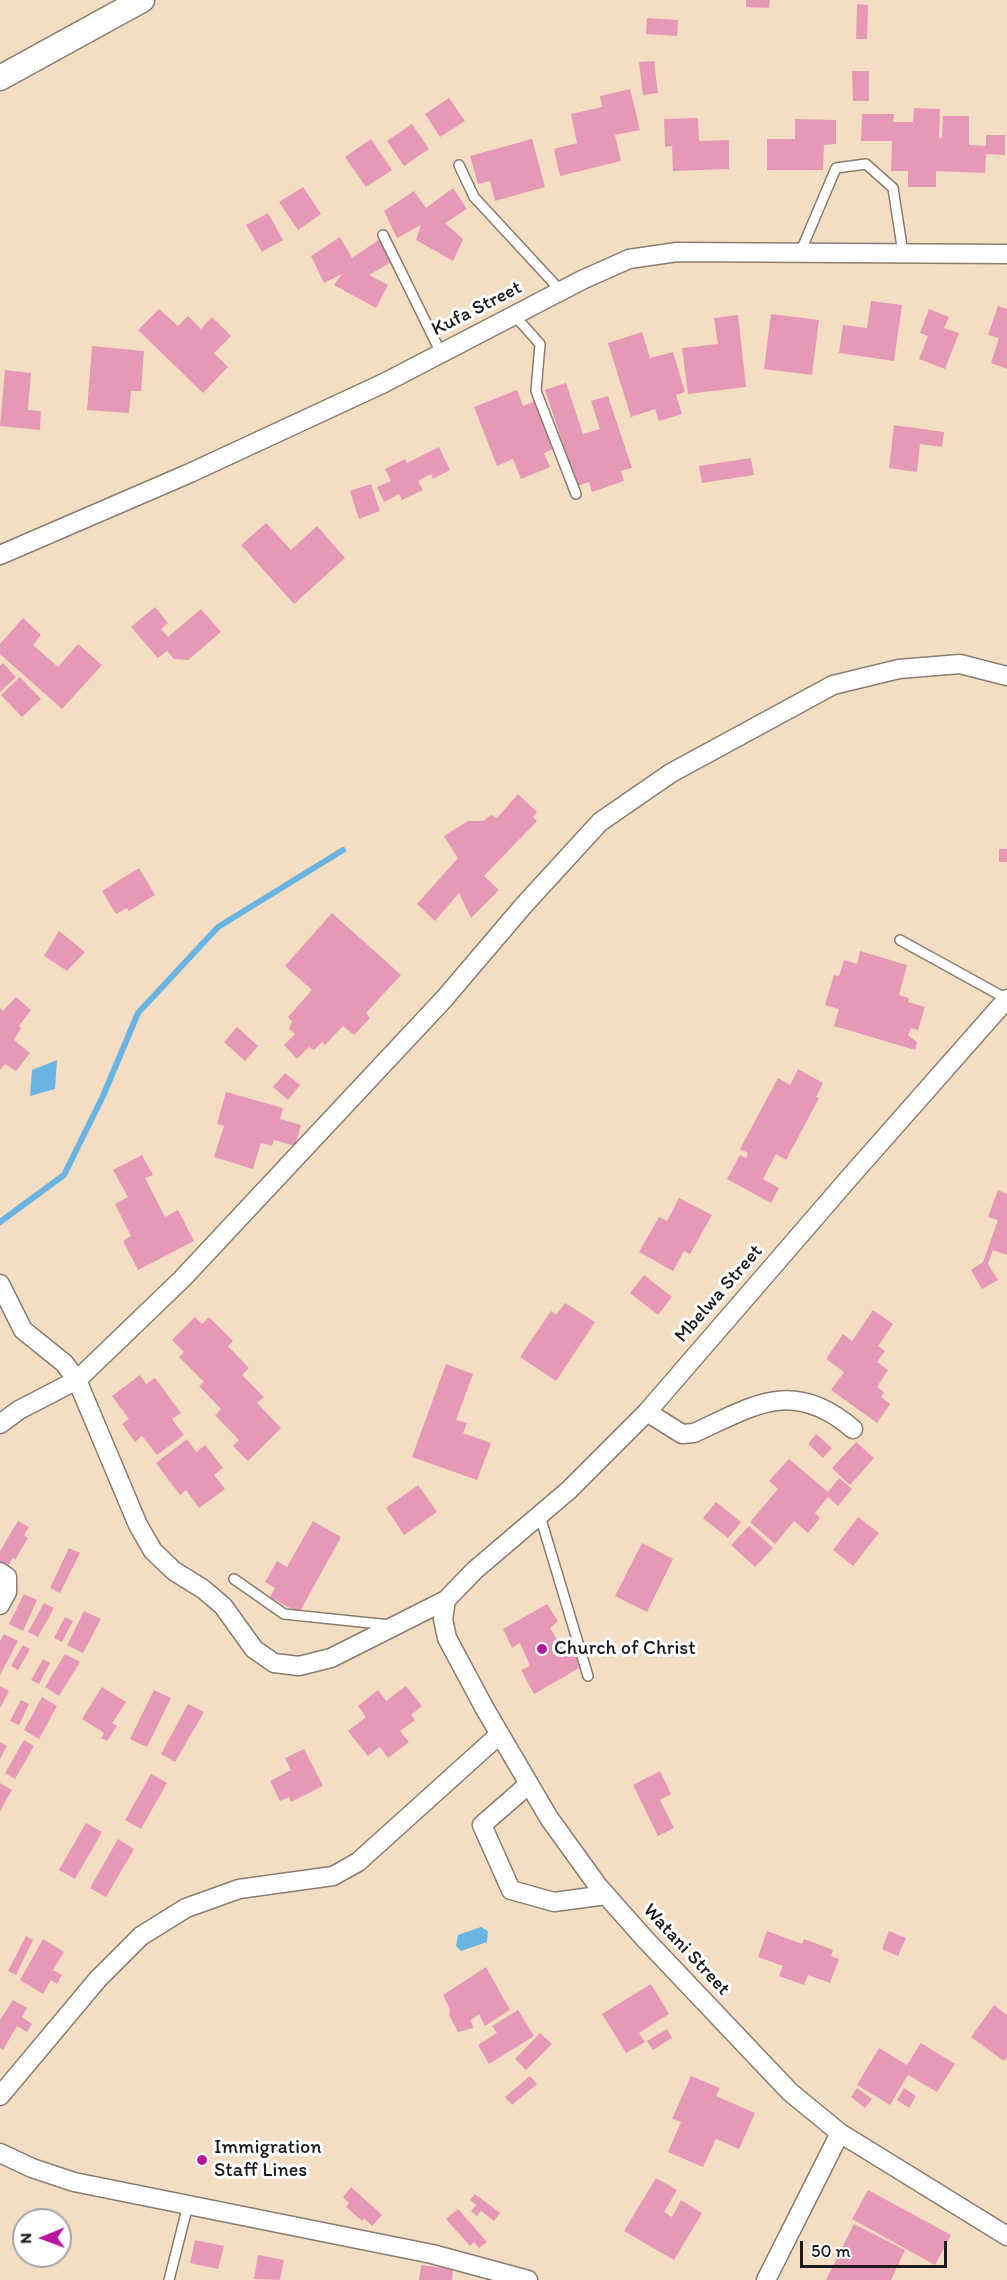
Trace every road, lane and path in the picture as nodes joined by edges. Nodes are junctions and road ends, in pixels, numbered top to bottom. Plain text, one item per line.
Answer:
1 (142, 0) edge
2 (0, 78) edge
3 (459, 165) dead end
4 (383, 235) dead end
5 (800, 253) junction
6 (903, 253) junction
7 (1007, 254) edge
8 (561, 291) junction
9 (514, 315) junction
10 (441, 353) junction
11 (576, 494) dead end
12 (0, 555) edge
13 (1007, 676) edge
14 (900, 940) dead end
15 (1007, 999) edge
16 (0, 1284) edge
17 (77, 1380) junction
18 (647, 1412) junction
19 (0, 1424) edge
20 (853, 1429) dead end
21 (540, 1516) junction
22 (0, 1572) edge
23 (234, 1579) dead end
24 (446, 1600) junction
25 (0, 1605) edge
26 (395, 1626) junction
27 (588, 1676) dead end
28 (500, 1734) junction
29 (529, 1784) junction
30 (606, 1895) junction
31 (0, 2096) edge
32 (840, 2133) junction
33 (0, 2153) edge
34 (188, 2205) junction
35 (1007, 2236) edge
36 (470, 2263) junction
37 (169, 2280) edge
38 (485, 2280) edge
39 (528, 2280) edge
40 (766, 2280) edge

1 - 2 street
3 - 8 lane
4 - 10 lane
5 - 6 street, Kufa Street
5 - 6 lane
5 - 8 street, Kufa Street
6 - 7 street, Kufa Street
8 - 9 street, Kufa Street
9 - 10 street, Kufa Street
9 - 11 lane
10 - 12 street, Kufa Street
13 - 17 street
14 - 15 lane
15 - 18 street, Mbelwa Street
16 - 17 street, Mbelwa Street
17 - 19 street
17 - 26 street, Mbelwa Street
18 - 20 street
18 - 21 street, Mbelwa Street
21 - 24 street, Mbelwa Street
21 - 27 lane
22 - 25 street
23 - 26 lane
24 - 26 street, Mbelwa Street
24 - 28 street, Watani Street
28 - 29 street, Watani Street
28 - 31 street
29 - 30 street, Watani Street
29 - 30 street
30 - 32 street, Watani Street
32 - 35 street, Watani Street
32 - 40 street
33 - 34 street
34 - 36 street
34 - 37 lane
36 - 38 street
36 - 39 street

